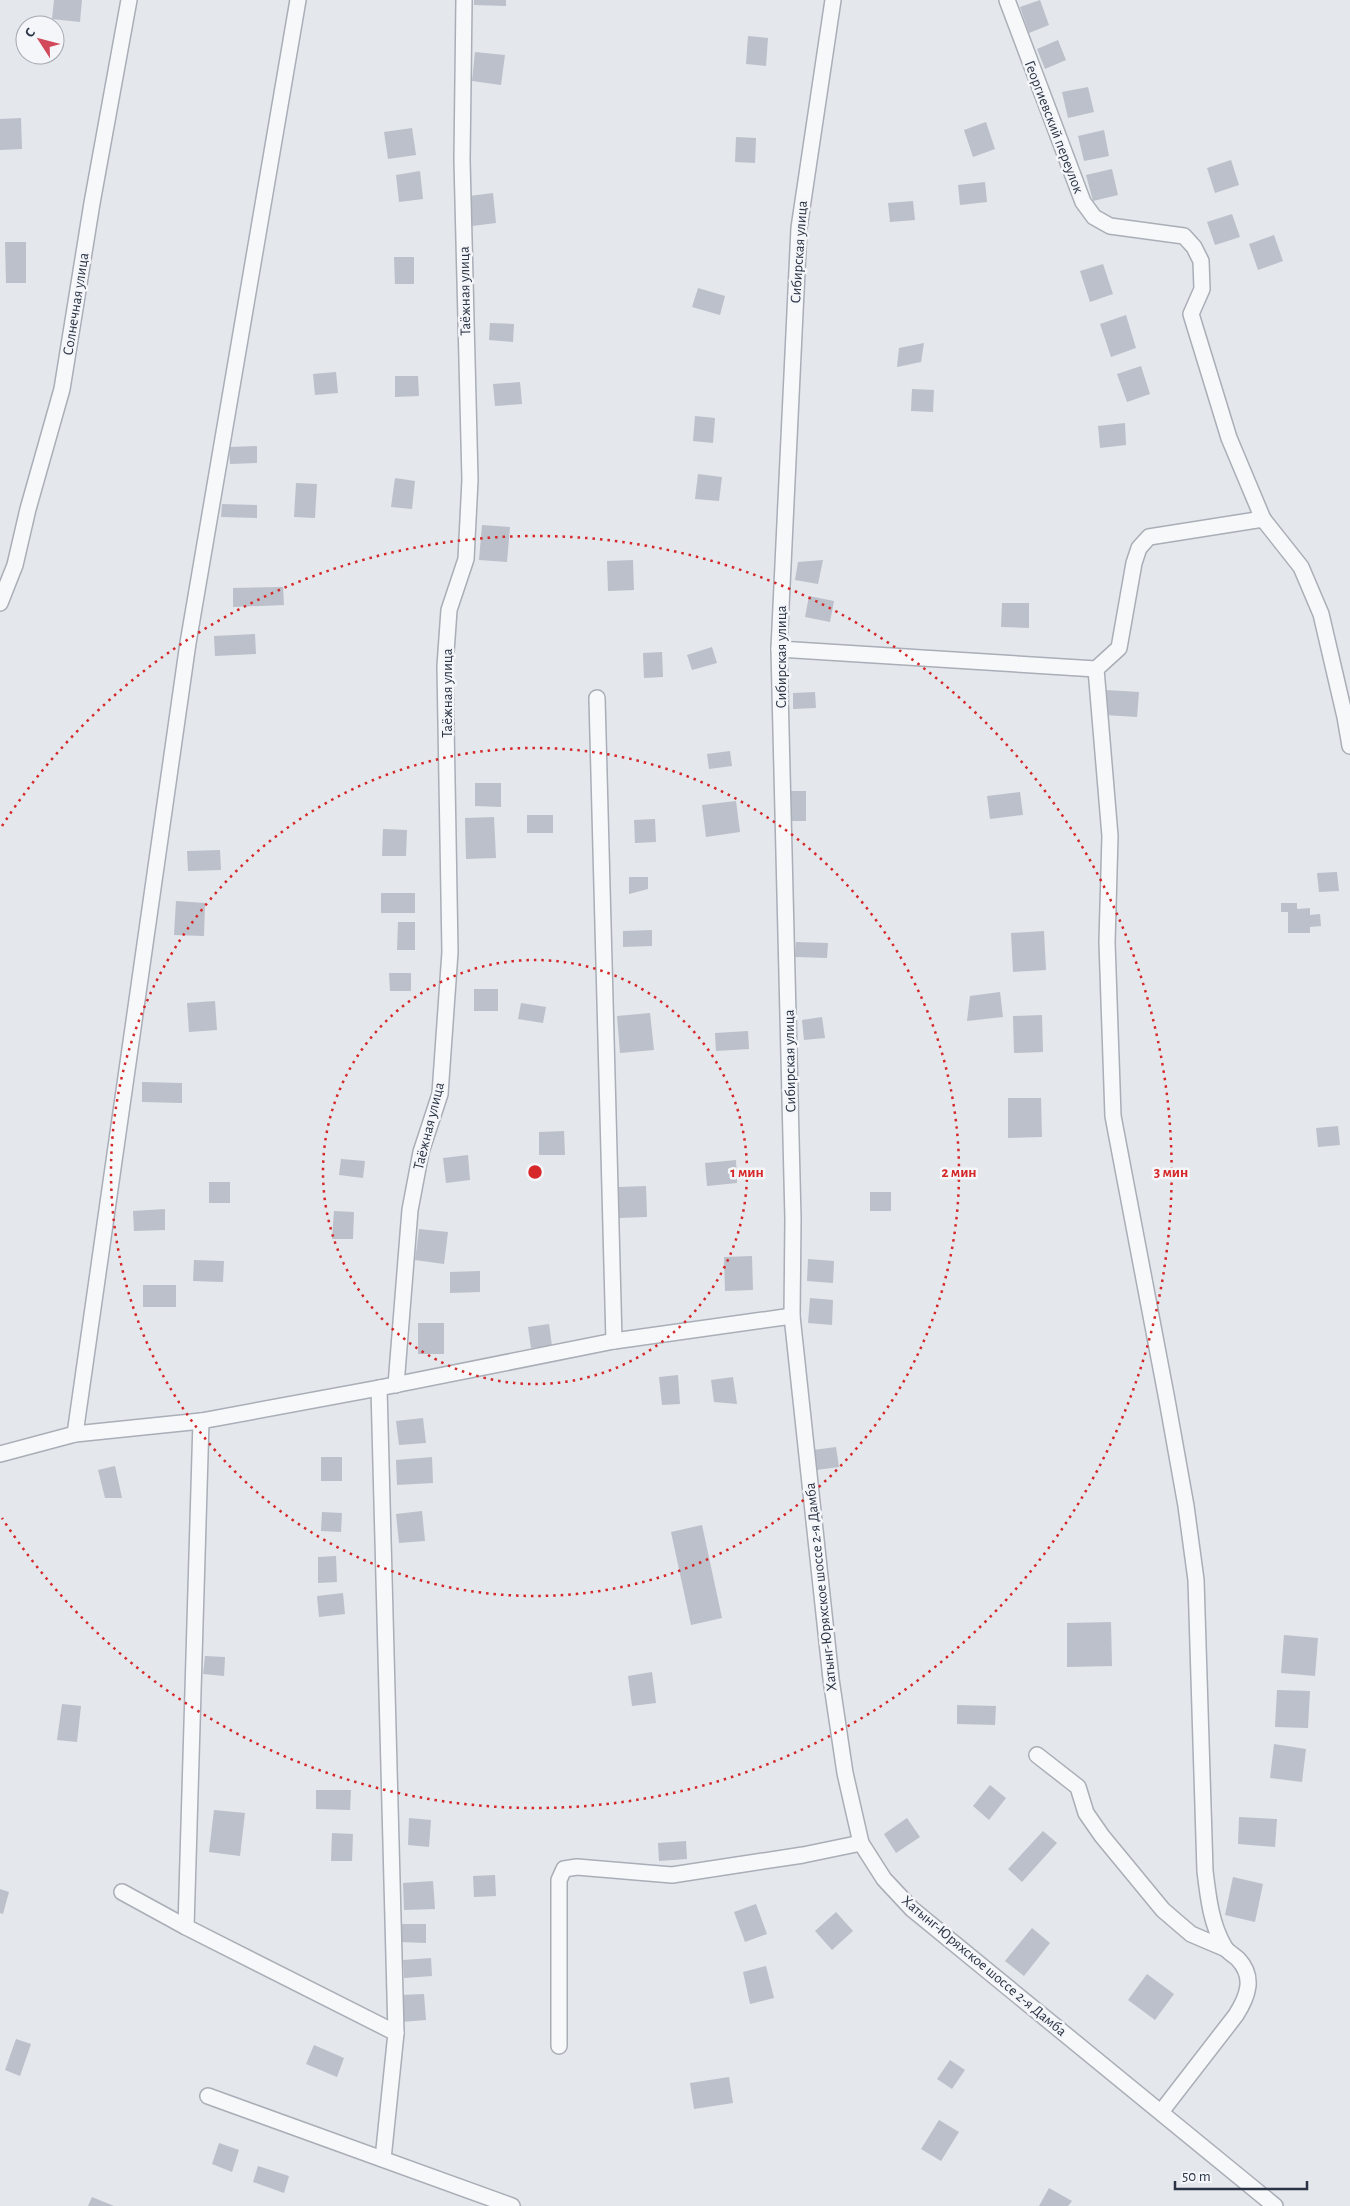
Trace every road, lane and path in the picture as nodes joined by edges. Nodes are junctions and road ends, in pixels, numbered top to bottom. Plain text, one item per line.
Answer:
1 (129, 0) edge
2 (298, 0) edge
3 (464, 0) edge
4 (833, 0) edge
5 (1007, 0) edge
6 (1263, 519) junction
7 (0, 602) edge
8 (779, 648) junction
9 (1096, 669) junction
10 (597, 698) dead end
11 (1350, 746) edge
12 (792, 1316) junction
13 (614, 1340) junction
14 (396, 1385) junction
15 (379, 1388) junction
16 (201, 1421) junction
17 (75, 1434) junction
18 (0, 1454) edge
19 (1037, 1755) dead end
20 (861, 1843) junction
21 (122, 1892) dead end
22 (186, 1927) junction
23 (1224, 1948) junction
24 (396, 2033) junction
25 (559, 2046) dead end
26 (208, 2096) dead end
27 (1161, 2112) junction
28 (383, 2159) junction
29 (512, 2206) edge
30 (1275, 2206) edge

1 - 7 street, Солнечная улица
2 - 17 street
3 - 14 street, Таёжная улица
4 - 8 street, Сибирская улица
5 - 6 street, Георгиевский переулок
6 - 9 street
6 - 11 street, Георгиевский переулок
8 - 9 street
8 - 12 street, Сибирская улица
9 - 23 street
10 - 13 street
12 - 13 street
12 - 20 street, Хатынг-Юряхское шоссе 2-я Дамба
13 - 14 street
14 - 15 street
15 - 16 street
15 - 24 street
16 - 17 street
16 - 22 street
17 - 18 street
19 - 23 street
20 - 25 street
20 - 27 street, Хатынг-Юряхское шоссе 2-я Дамба
21 - 22 street
22 - 24 street
23 - 27 street
24 - 28 street
26 - 28 street
27 - 30 street, Хатынг-Юряхское шоссе 2-я Дамба
28 - 29 street

